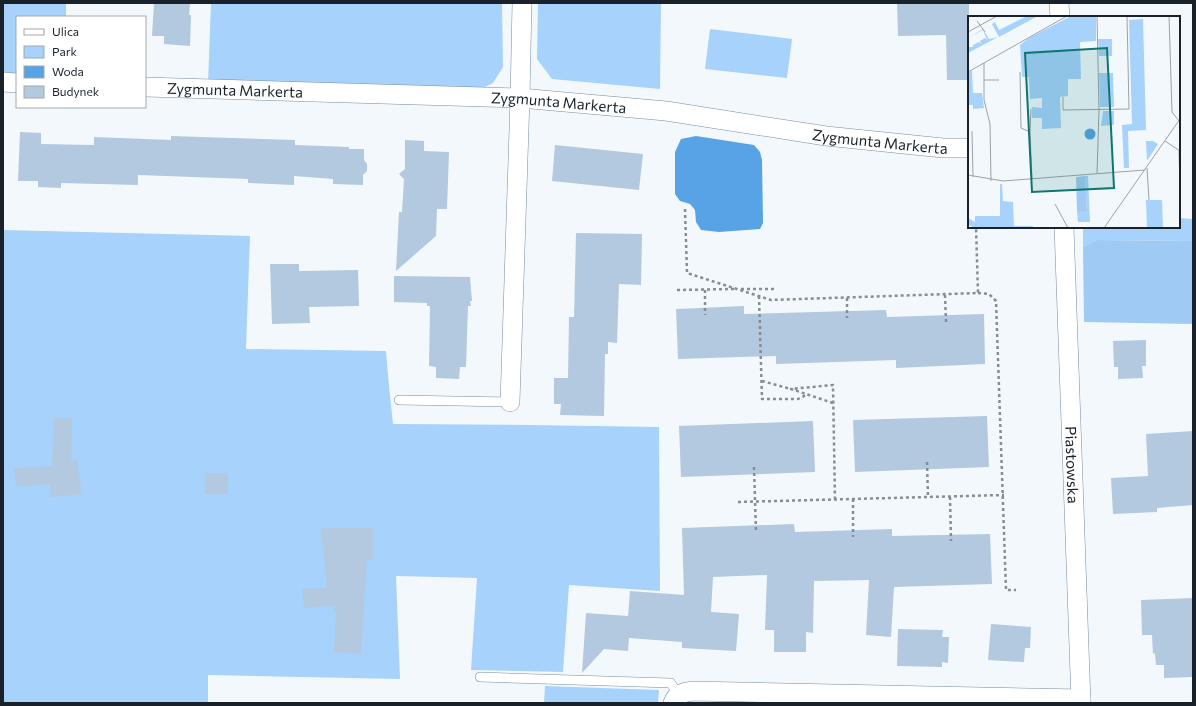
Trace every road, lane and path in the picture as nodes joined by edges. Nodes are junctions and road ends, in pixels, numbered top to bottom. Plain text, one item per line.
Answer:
1 (522, 3) edge
2 (1059, 3) edge
3 (1060, 16) edge
4 (3, 82) edge
5 (16, 83) edge
6 (146, 87) edge
7 (520, 98) junction
8 (968, 148) edge
9 (685, 209) dead end
10 (976, 228) edge
11 (1064, 228) edge
12 (777, 289) dead end
13 (677, 290) dead end
14 (705, 290) junction
15 (738, 290) junction
16 (978, 293) junction
17 (945, 295) junction
18 (759, 296) junction
19 (846, 298) junction
20 (705, 315) dead end
21 (847, 318) dead end
22 (946, 322) dead end
23 (762, 381) junction
24 (791, 389) junction
25 (807, 394) junction
26 (399, 400) dead end
27 (510, 402) joint
28 (833, 403) junction
29 (927, 462) dead end
30 (754, 467) dead end
31 (1004, 496) junction
32 (928, 497) junction
33 (950, 497) junction
34 (853, 499) junction
35 (835, 500) junction
36 (738, 502) dead end
37 (755, 502) junction
38 (756, 532) dead end
39 (853, 537) dead end
40 (951, 541) dead end
41 (1016, 590) dead end
42 (480, 677) dead end
43 (675, 699) edge
44 (1081, 701) edge

1 - 7 street
2 - 3 street
4 - 5 street
6 - 7 street, Zygmunta Markerta
7 - 8 street, Zygmunta Markerta
7 - 27 street
9 - 15 path
10 - 16 path
11 - 44 street, Piastowska
12 - 15 path
13 - 14 path
14 - 15 path
14 - 20 path
15 - 18 path
16 - 17 path
16 - 31 path
17 - 19 path
17 - 22 path
18 - 19 path
18 - 23 path
19 - 21 path
23 - 24 path
23 - 25 path
24 - 25 path
24 - 28 path
25 - 28 path
26 - 27 lane
28 - 35 path
29 - 32 path
30 - 37 path
31 - 33 path
31 - 41 path
32 - 33 path
32 - 34 path
33 - 40 path
34 - 35 path
34 - 39 path
35 - 37 path
36 - 37 path
37 - 38 path
42 - 43 lane
43 - 44 street

